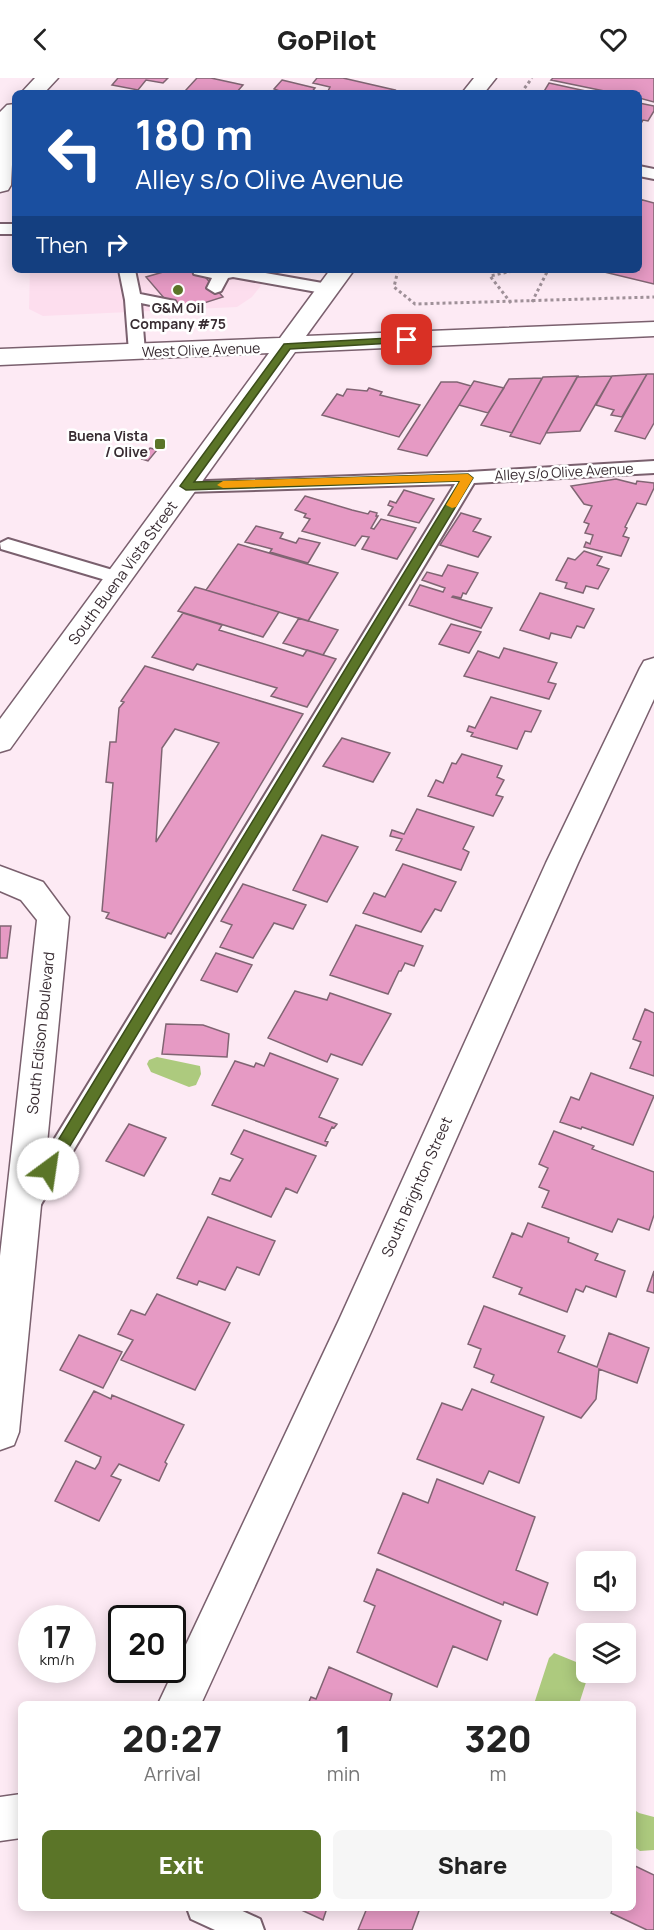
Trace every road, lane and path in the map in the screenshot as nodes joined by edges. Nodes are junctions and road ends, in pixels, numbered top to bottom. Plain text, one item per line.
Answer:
1 (47, 78) edge
2 (35, 90) edge
3 (9, 116) edge
4 (0, 185) edge
5 (130, 273) edge
6 (229, 273) edge
7 (248, 273) edge
8 (397, 273) edge
9 (504, 273) edge
10 (547, 273) edge
11 (211, 278) edge
12 (335, 279) edge
13 (654, 297) edge
14 (512, 303) junction
15 (532, 303) junction
16 (652, 326) edge
17 (287, 346) junction
18 (137, 352) junction
19 (0, 357) edge
20 (654, 467) edge
21 (468, 478) junction
22 (186, 486) junction
23 (8, 545) dead end
24 (119, 578) junction
25 (654, 668) edge
26 (0, 741) edge
27 (0, 878) edge
28 (24, 1210) junction
29 (0, 1432) edge
30 (180, 1701) edge
31 (18, 1816) edge
32 (0, 1819) edge
33 (208, 1911) edge
34 (249, 1930) edge

1 - 2 street
3 - 4 street
5 - 18 lane
6 - 11 lane
7 - 12 lane
8 - 14 path
9 - 14 path
10 - 15 path
12 - 17 street, South Buena Vista Street
13 - 15 path
14 - 15 path
16 - 17 street, West Olive Avenue
17 - 18 street, West Olive Avenue
17 - 22 street, South Buena Vista Street
18 - 19 street, West Olive Avenue
20 - 21 lane, Alley s/o Olive Avenue
21 - 22 lane, Alley s/o Olive Avenue
21 - 28 lane
22 - 24 street, South Buena Vista Street
23 - 24 lane
24 - 26 street, South Buena Vista Street
25 - 30 street, South Brighton Street
27 - 28 street, South Edison Boulevard
28 - 29 street, South Edison Boulevard
31 - 32 street
33 - 34 lane

